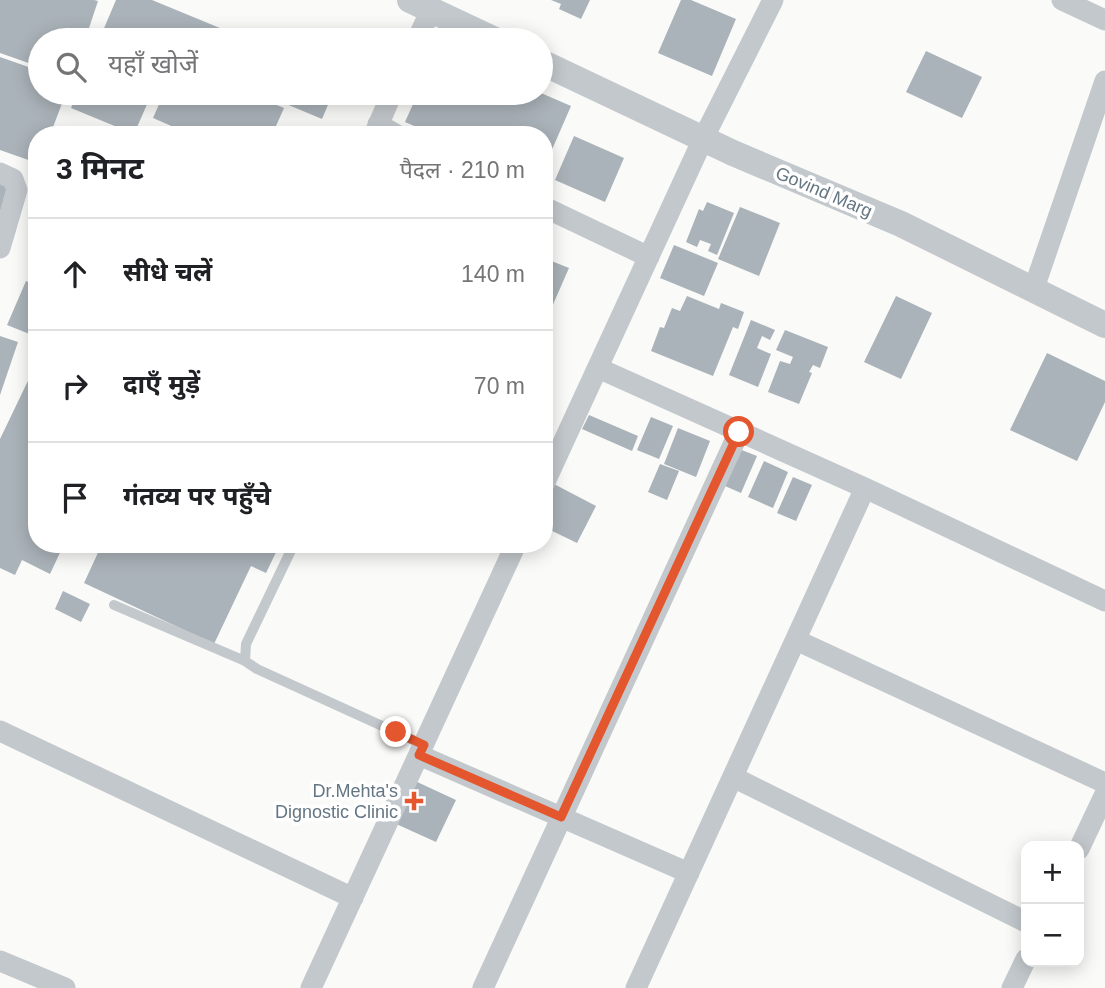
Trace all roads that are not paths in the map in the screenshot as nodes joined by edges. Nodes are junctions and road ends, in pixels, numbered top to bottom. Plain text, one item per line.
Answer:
1 (773, 0) edge
2 (1062, 0) edge
3 (421, 5) edge
4 (1105, 20) edge
5 (418, 28) edge
6 (470, 28) edge
7 (553, 68) edge
8 (1105, 82) edge
9 (387, 105) edge
10 (378, 126) edge
11 (704, 139) junction
12 (0, 173) edge
13 (553, 211) edge
14 (0, 248) edge
15 (649, 257) junction
16 (1033, 291) junction
17 (1105, 325) edge
18 (598, 368) junction
19 (739, 432) junction
20 (553, 449) edge
21 (865, 488) junction
22 (290, 553) edge
23 (512, 553) edge
24 (1105, 601) edge
25 (114, 605) dead end
26 (796, 640) junction
27 (245, 661) junction
28 (0, 731) edge
29 (421, 750) junction
30 (733, 777) junction
31 (1105, 783) edge
32 (1105, 794) edge
33 (561, 817) junction
34 (1083, 841) edge
35 (689, 873) junction
36 (353, 898) junction
37 (1021, 920) edge
38 (0, 961) edge
39 (1022, 967) edge
40 (642, 986) edge
41 (62, 988) edge
42 (312, 988) edge
43 (483, 988) edge
44 (1012, 988) edge

1 - 11 street
2 - 4 street
3 - 5 street
3 - 6 street
7 - 11 street, Govind Marg
8 - 16 street
9 - 10 street
11 - 15 street
11 - 16 street, Govind Marg
12 - 14 street
13 - 15 street
15 - 18 street
16 - 17 street, Govind Marg
18 - 19 street
18 - 20 street
19 - 21 street
19 - 33 street
21 - 24 street
21 - 26 street
22 - 27 lane
23 - 29 street
25 - 27 lane
26 - 30 street
26 - 31 street
27 - 29 lane
28 - 36 street
29 - 33 street
29 - 36 street
30 - 35 street
30 - 37 street
32 - 34 street
33 - 35 street
33 - 43 street
35 - 40 street
36 - 42 street
38 - 41 street
39 - 44 street

